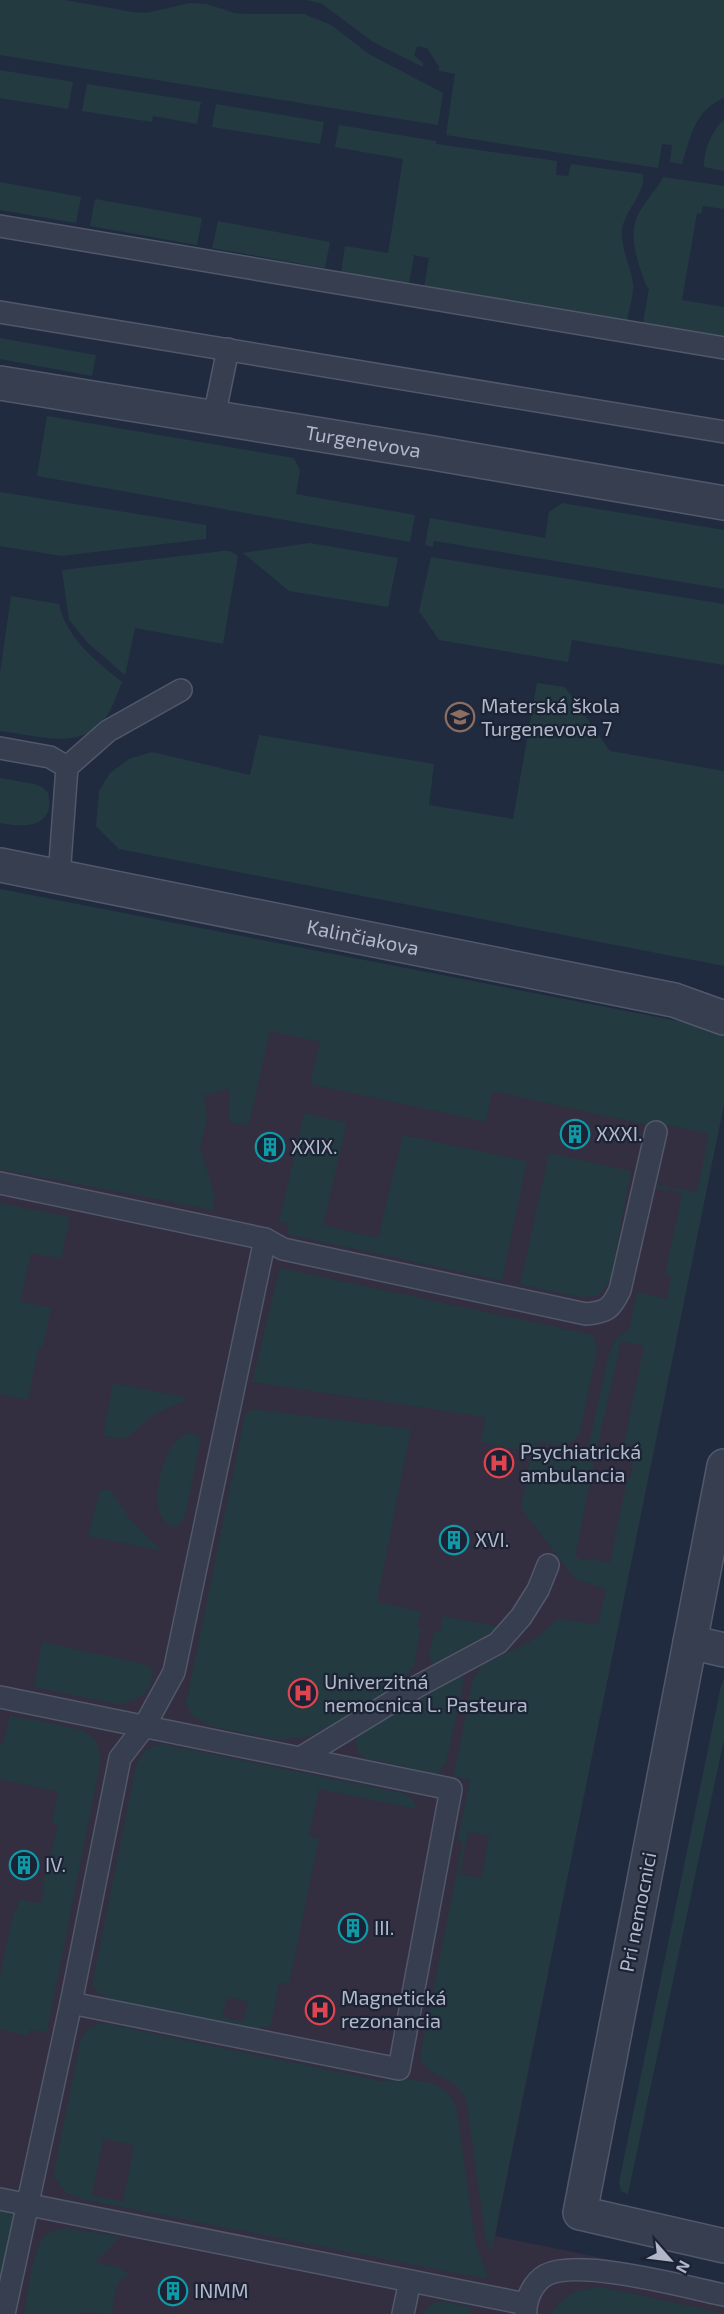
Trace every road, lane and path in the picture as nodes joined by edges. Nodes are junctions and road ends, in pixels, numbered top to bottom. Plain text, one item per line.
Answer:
1 (0, 226) edge
2 (0, 312) edge
3 (724, 348) edge
4 (228, 349) junction
5 (0, 383) edge
6 (214, 417) junction
7 (724, 432) edge
8 (724, 503) edge
9 (181, 690) dead end
10 (0, 748) edge
11 (67, 767) junction
12 (0, 866) edge
13 (59, 877) junction
14 (724, 1018) edge
15 (656, 1131) dead end
16 (0, 1183) edge
17 (265, 1239) junction
18 (724, 1466) edge
19 (548, 1565) dead end
20 (690, 1642) junction
21 (724, 1650) edge
22 (0, 1697) edge
23 (144, 1727) junction
24 (300, 1758) junction
25 (71, 2003) junction
26 (0, 2199) edge
27 (26, 2205) junction
28 (724, 2246) edge
29 (410, 2281) junction
30 (724, 2295) edge
31 (526, 2309) edge
32 (4, 2314) edge
33 (403, 2314) edge

1 - 3 lane
2 - 4 lane
4 - 6 lane
4 - 7 lane
5 - 6 street, Turgenevova
6 - 8 street, Turgenevova
9 - 11 lane
10 - 11 lane
11 - 13 lane
12 - 13 street, Kalinčiakova
13 - 14 street, Kalinčiakova
15 - 17 lane
16 - 17 lane
17 - 23 lane
18 - 20 street, Pri nemocnici
19 - 24 lane
20 - 21 street
20 - 28 street, Pri nemocnici
22 - 23 lane
23 - 24 lane
23 - 25 lane
24 - 25 lane
25 - 27 lane
26 - 27 lane
27 - 29 lane
27 - 32 lane
29 - 31 lane
29 - 33 lane
30 - 31 lane

